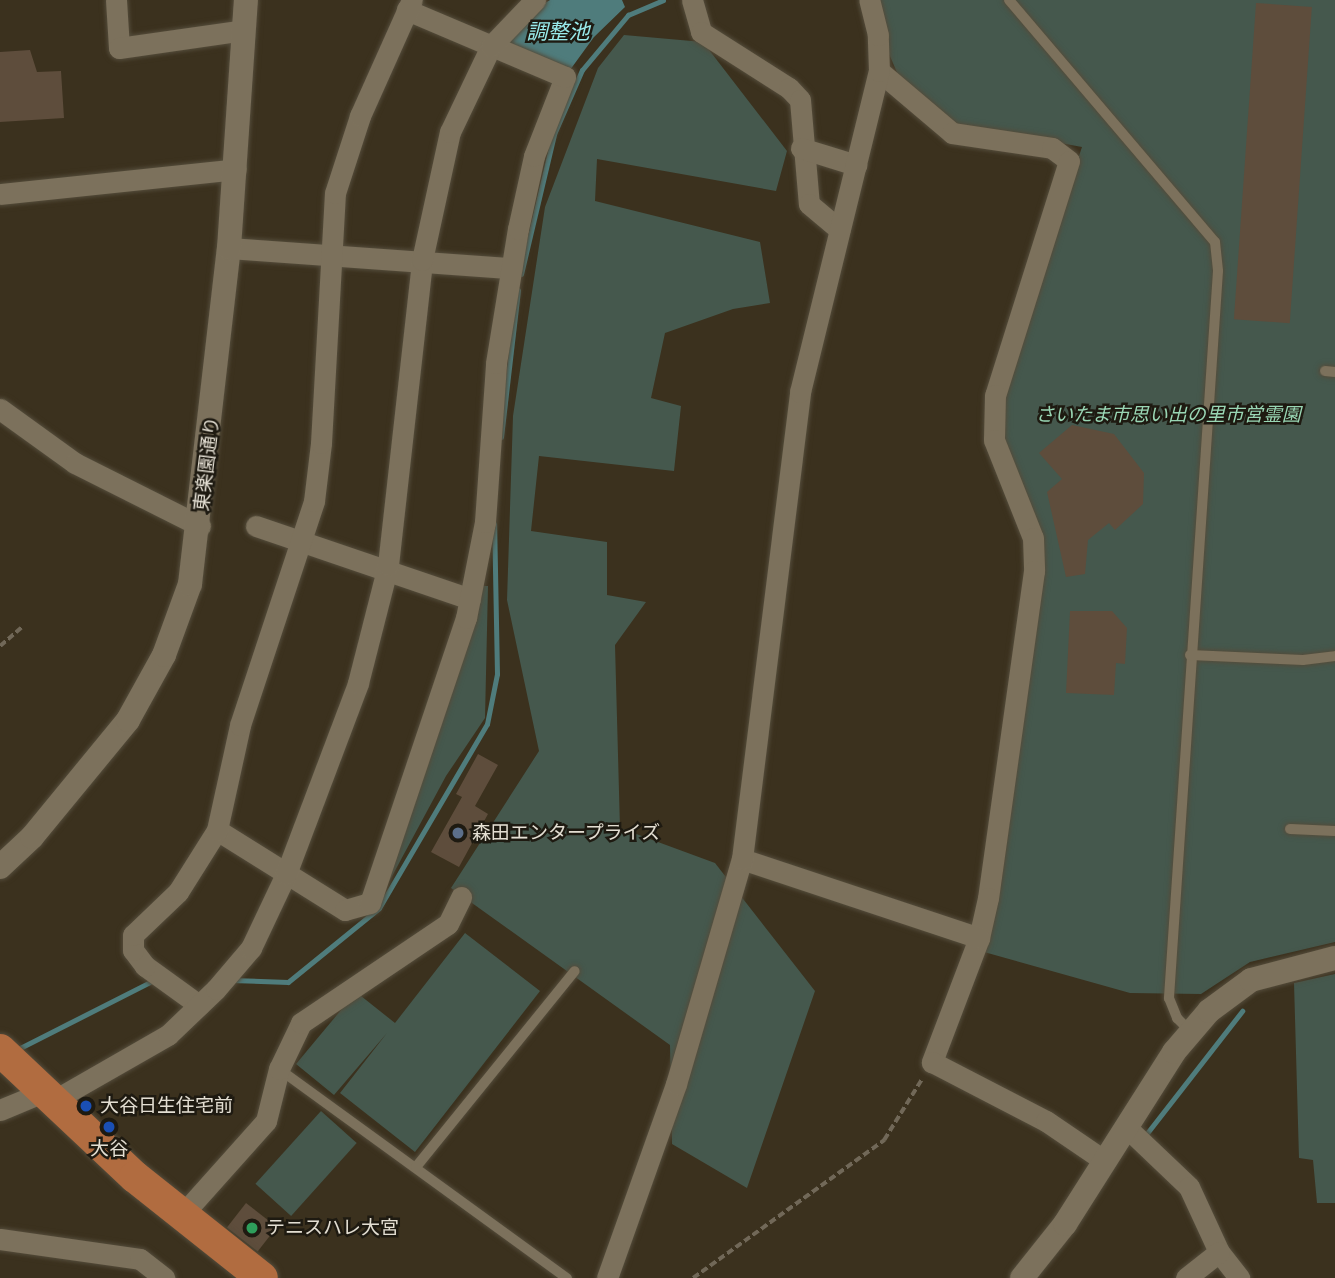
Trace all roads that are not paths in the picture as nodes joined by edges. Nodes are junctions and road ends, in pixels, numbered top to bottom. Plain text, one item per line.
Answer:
1 (116, 0) edge
2 (246, 0) edge
3 (535, 0) edge
4 (692, 0) edge
5 (869, 0) edge
6 (1009, 0) edge
7 (410, 5) edge
8 (244, 30) junction
9 (491, 46) junction
10 (879, 71) junction
11 (802, 149) junction
12 (856, 165) junction
13 (236, 169) junction
14 (0, 194) edge
15 (840, 230) junction
16 (229, 248) junction
17 (332, 256) junction
18 (422, 260) junction
19 (511, 268) junction
20 (0, 409) edge
21 (200, 526) junction
22 (256, 526) dead end
23 (300, 542) junction
24 (387, 570) junction
25 (470, 599) junction
26 (1190, 655) junction
27 (1335, 656) edge
28 (1290, 829) dead end
29 (217, 830) junction
30 (1335, 831) edge
31 (742, 859) junction
32 (0, 867) edge
33 (286, 874) junction
34 (461, 897) dead end
35 (979, 938) junction
36 (1335, 958) edge
37 (575, 971) dead end
38 (199, 1005) junction
39 (1190, 1031) junction
40 (0, 1050) edge
41 (279, 1069) junction
42 (46, 1097) junction
43 (0, 1110) edge
44 (1135, 1134) junction
45 (1102, 1159) junction
46 (416, 1167) junction
47 (182, 1215) junction
48 (0, 1239) edge
49 (1219, 1252) junction
50 (164, 1278) edge
51 (262, 1278) edge
52 (567, 1278) edge
53 (607, 1278) edge
54 (1022, 1278) edge
55 (1186, 1278) edge
56 (1239, 1278) edge

1 - 8 street
2 - 8 street, 東楽園通り
3 - 9 street
4 - 11 street
5 - 10 street
6 - 26 lane
7 - 9 street
7 - 17 street
8 - 13 street, 東楽園通り
9 - 18 street
9 - 19 street
10 - 12 street
10 - 35 street
11 - 12 street
11 - 15 street
12 - 15 street
13 - 14 street
13 - 16 street, 東楽園通り
15 - 31 street
16 - 17 street
16 - 21 street, 東楽園通り
17 - 18 street
17 - 23 street
18 - 19 street
18 - 24 street
19 - 25 street
20 - 21 street
21 - 32 street, 東楽園通り
22 - 23 street
23 - 24 street
23 - 29 street
24 - 25 street
24 - 33 street
25 - 33 street
26 - 27 lane
26 - 39 lane
28 - 30 lane
29 - 33 street
29 - 38 street
31 - 35 street
31 - 53 street
33 - 38 street
34 - 41 street
35 - 45 street
36 - 39 street
37 - 46 lane
38 - 42 street
39 - 44 street
40 - 42 main road
41 - 46 lane
41 - 47 street
42 - 43 street
42 - 47 main road
44 - 45 street
44 - 49 street
45 - 54 street
46 - 52 lane
47 - 51 main road
48 - 50 street
49 - 55 street
49 - 56 street

